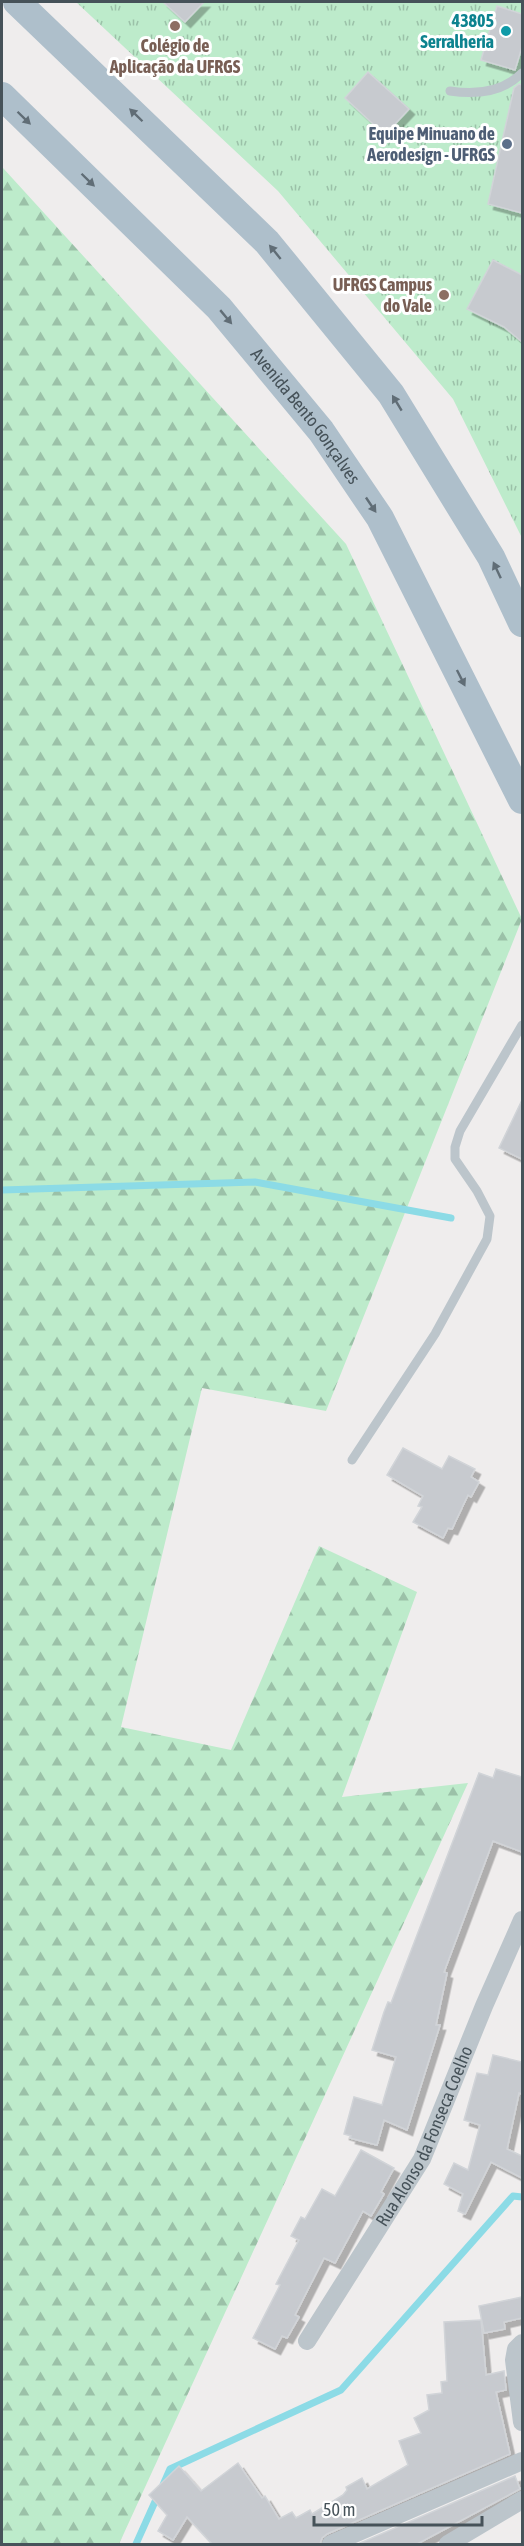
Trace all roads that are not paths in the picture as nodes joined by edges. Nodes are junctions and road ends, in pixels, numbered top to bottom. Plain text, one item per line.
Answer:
1 (17, 2) edge
2 (522, 74) edge
3 (450, 91) dead end
4 (2, 96) edge
5 (522, 623) edge
6 (522, 800) edge
7 (522, 1025) edge
8 (352, 1460) dead end
9 (522, 1920) edge
10 (307, 2341) dead end
11 (522, 2343) edge
12 (522, 2422) edge
13 (522, 2461) edge
14 (522, 2500) edge
15 (331, 2544) edge
16 (448, 2544) edge

5 -> 1 main road
2 - 3 lane
4 -> 6 main road, Avenida Bento Gonçalves
7 - 8 lane
9 - 10 street, Rua Alonso da Fonseca Coelho
11 - 12 street
13 - 15 street
14 - 16 street

